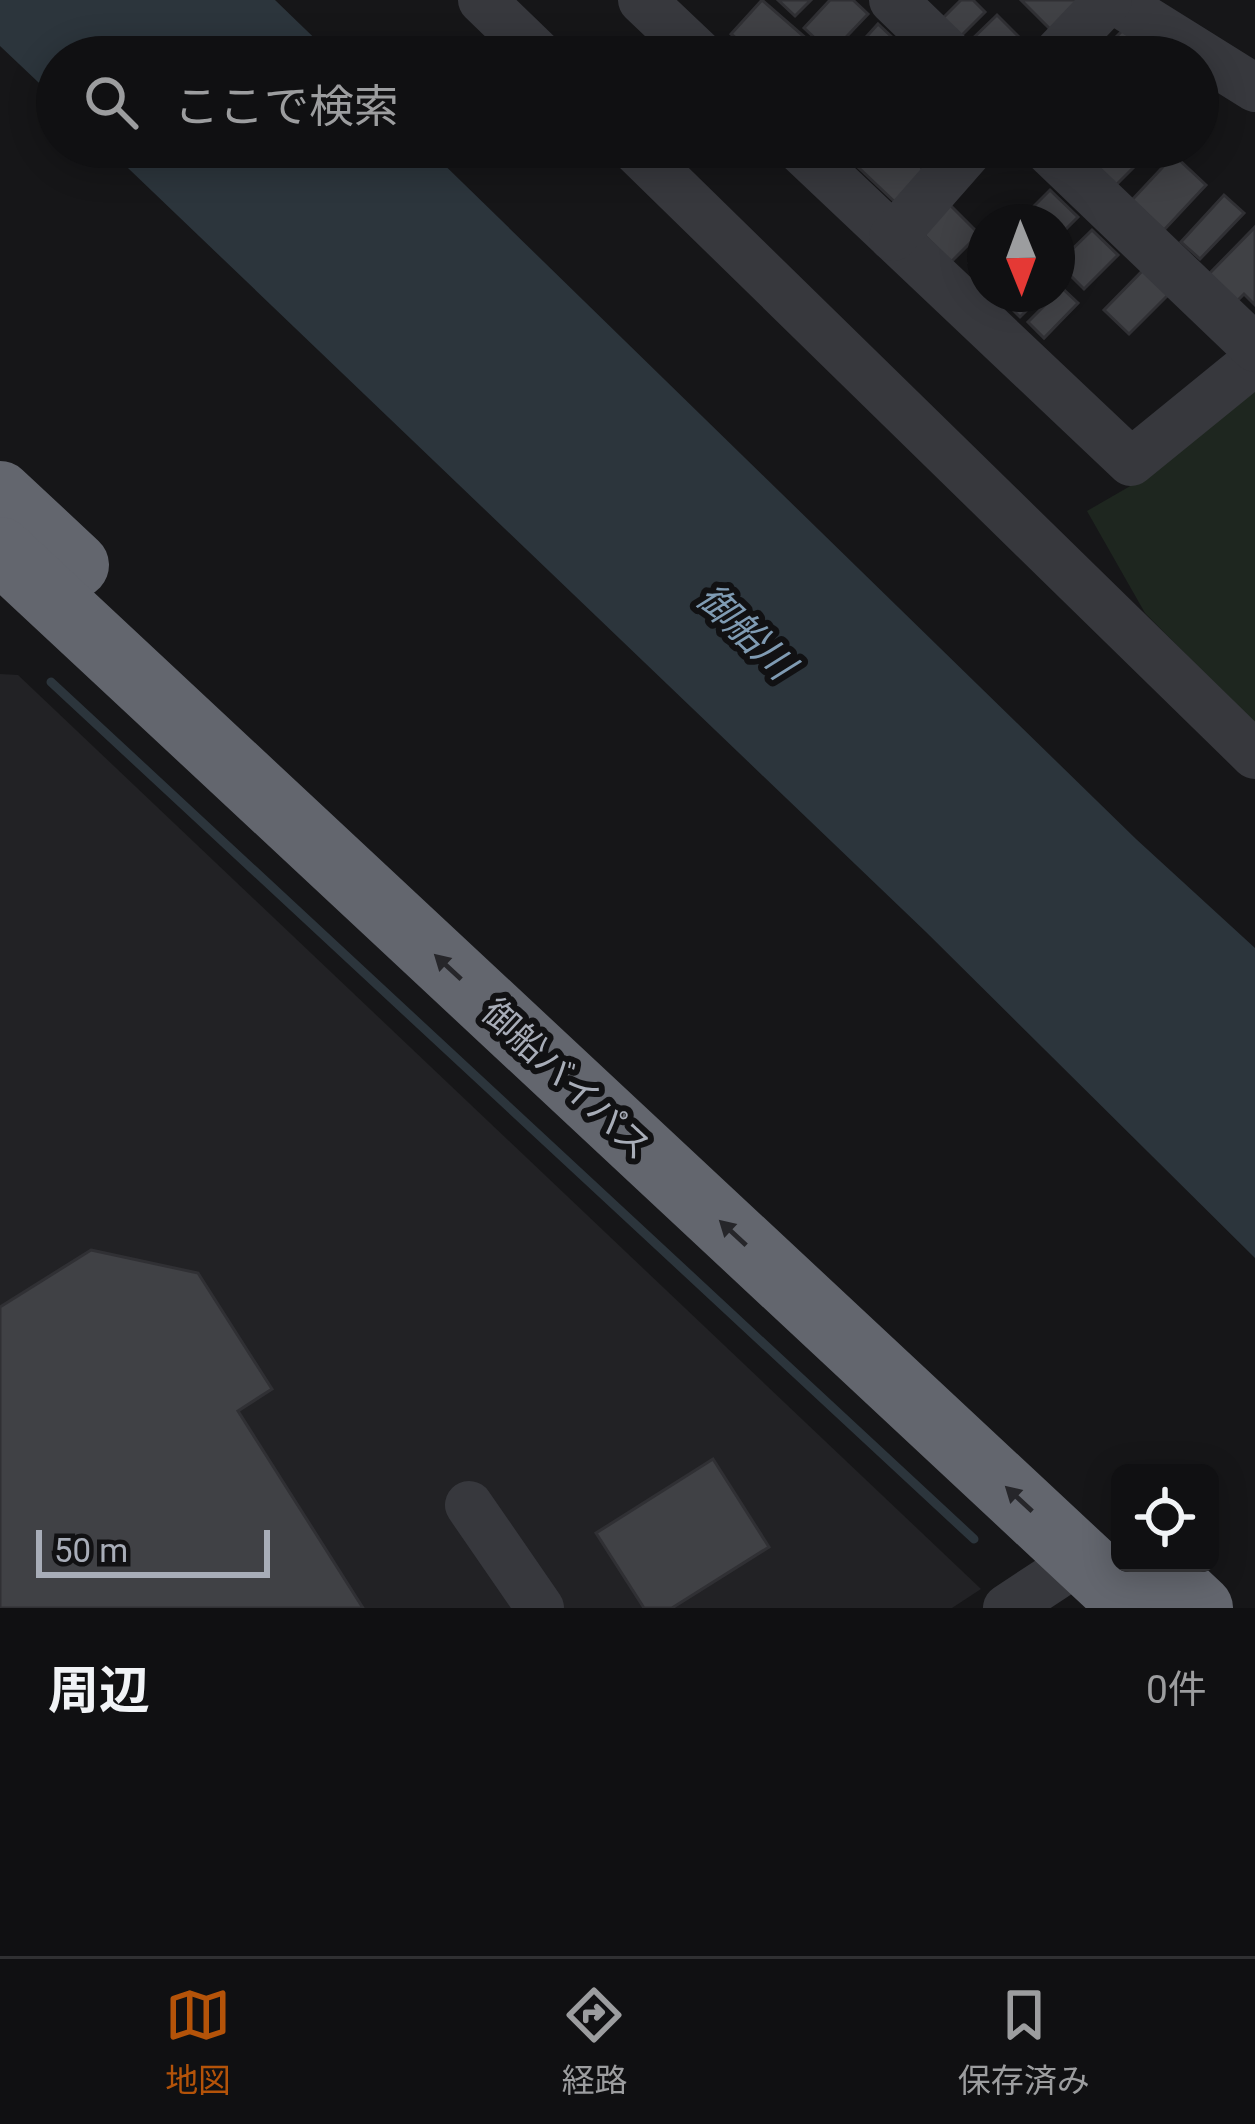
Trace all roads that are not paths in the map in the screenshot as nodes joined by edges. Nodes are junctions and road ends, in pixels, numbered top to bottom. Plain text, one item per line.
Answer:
1 (482, 0) edge
2 (642, 0) edge
3 (893, 0) edge
4 (1111, 0) edge
5 (519, 36) edge
6 (680, 36) edge
7 (930, 36) edge
8 (1075, 36) edge
9 (1170, 36) edge
10 (1219, 66) edge
11 (1255, 88) edge
12 (654, 168) edge
13 (820, 168) edge
14 (954, 168) edge
15 (1067, 168) edge
16 (893, 237) junction
17 (1255, 348) edge
18 (1255, 361) edge
19 (0, 494) edge
20 (22, 569) edge
21 (1255, 755) edge
22 (469, 1505) dead end
23 (1101, 1545) edge
24 (1162, 1572) edge
25 (540, 1608) edge
26 (1007, 1608) edge
27 (1134, 1608) edge
28 (1200, 1608) edge

1 - 5 street
2 - 6 street
3 - 7 street
4 - 8 street
4 - 9 street
10 - 11 street
12 - 21 street
13 - 16 street
14 - 16 street
15 - 17 street
16 - 18 street
19 - 20 highway, 御船バイパス
20 - 23 highway, 御船バイパス
22 - 25 street
23 - 26 street
23 - 27 highway, 御船バイパス
24 - 28 highway

